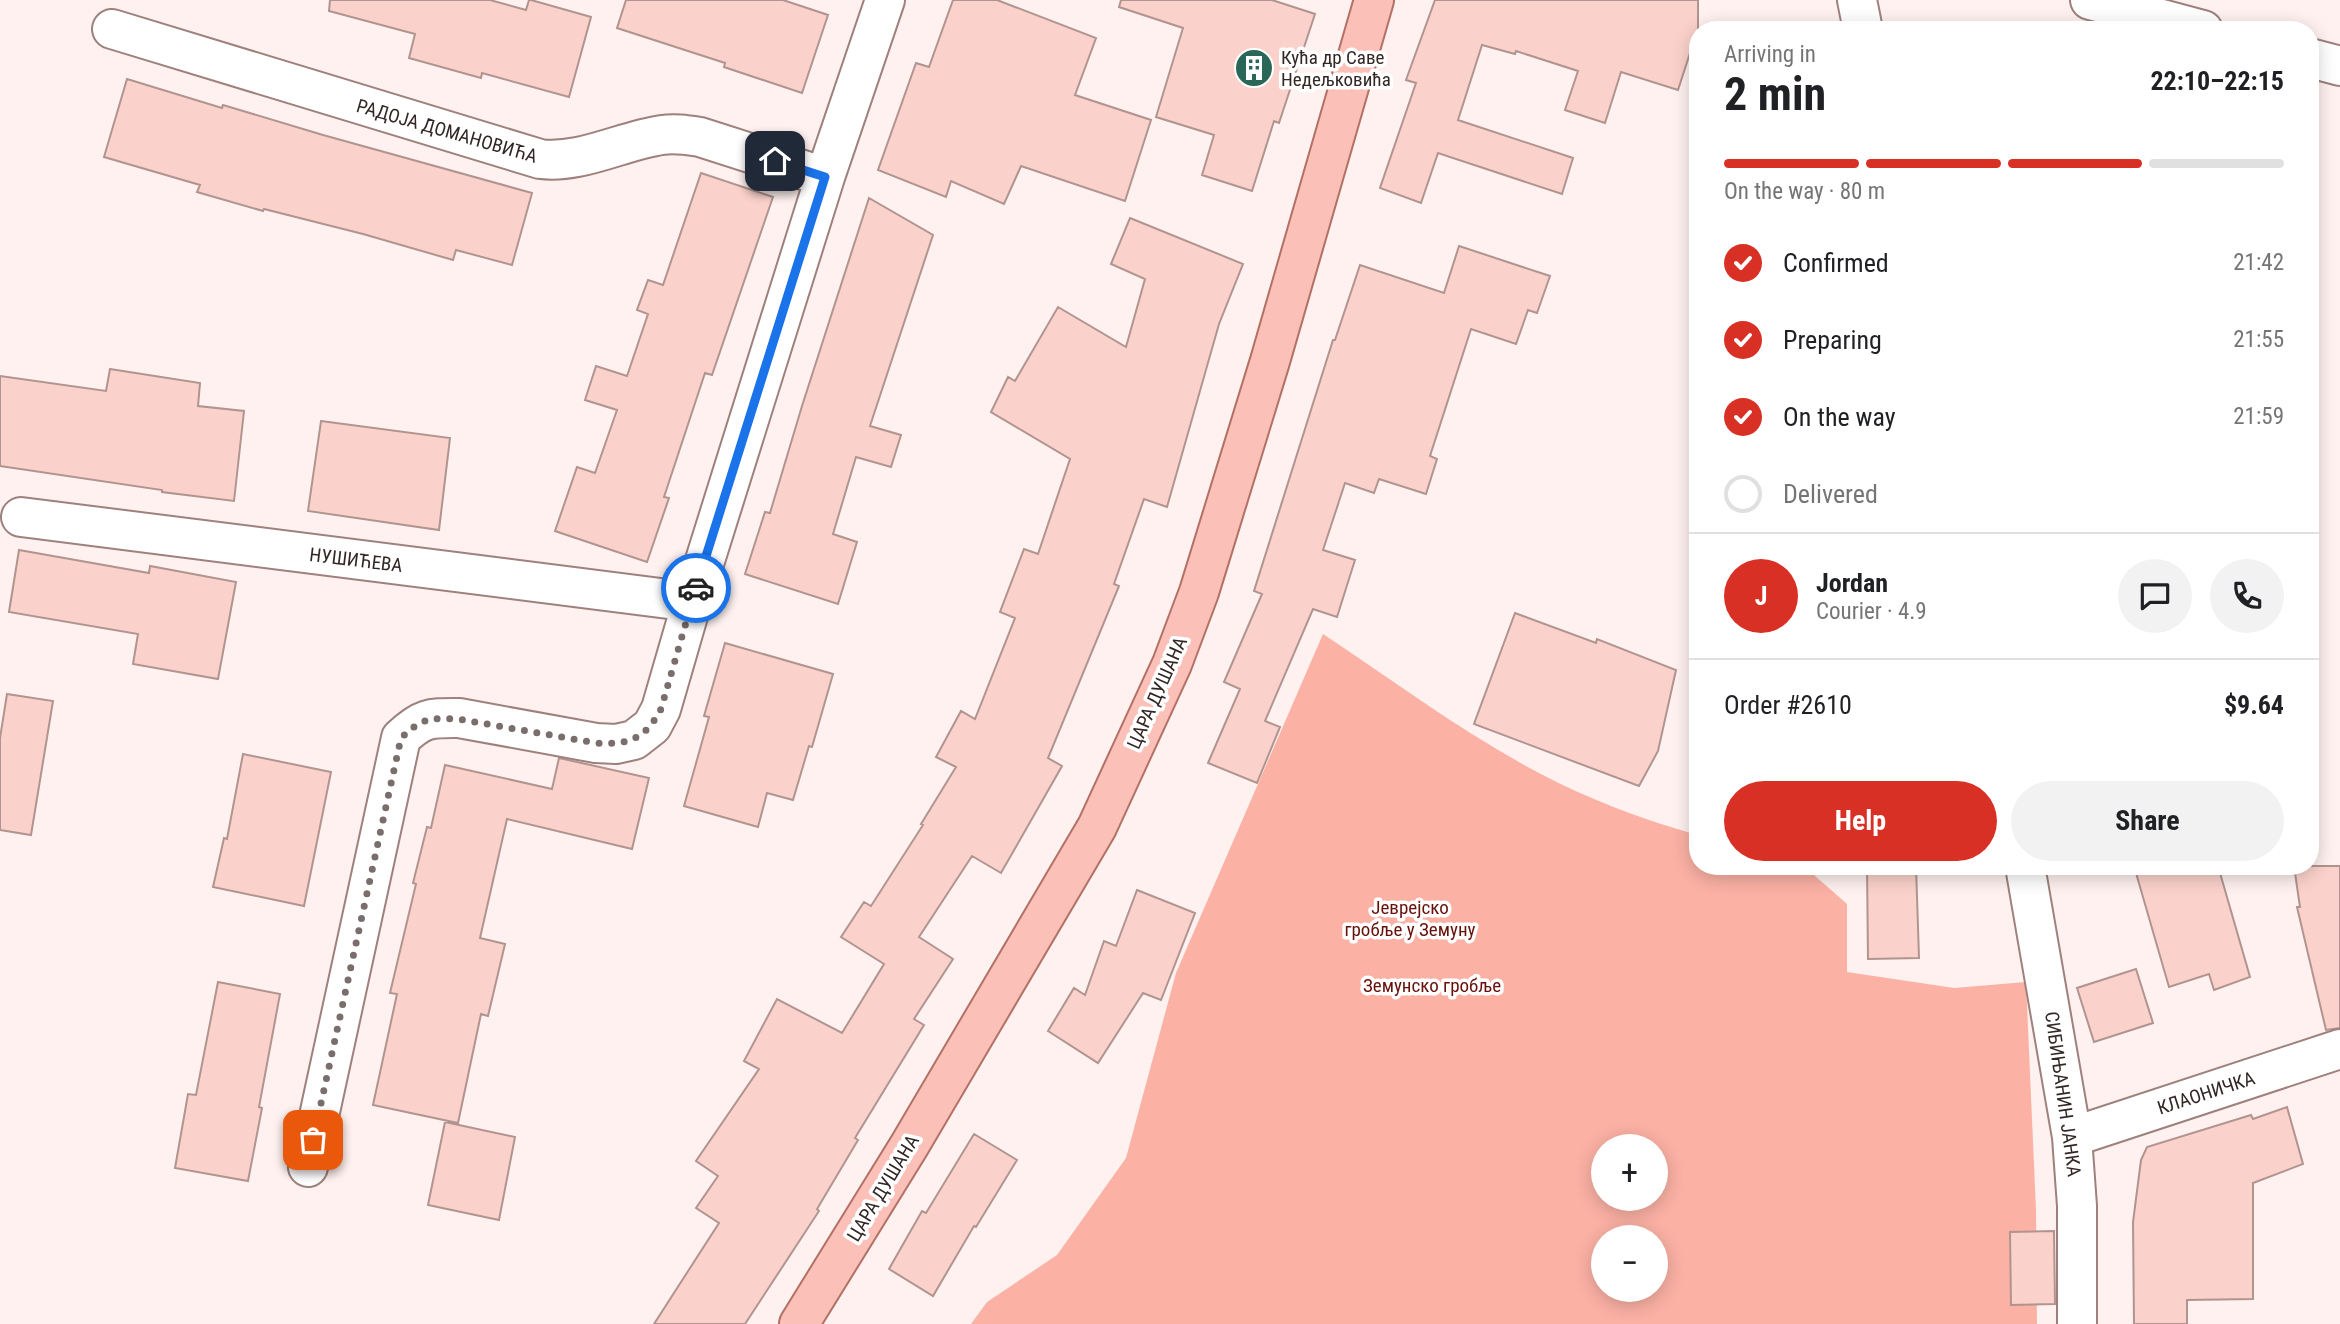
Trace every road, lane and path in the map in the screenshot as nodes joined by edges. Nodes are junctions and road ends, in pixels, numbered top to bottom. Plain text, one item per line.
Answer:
1 (885, 0) edge
2 (1374, 0) edge
3 (1857, 0) edge
4 (2090, 0) edge
5 (1861, 21) edge
6 (2169, 21) edge
7 (112, 29) dead end
8 (2319, 60) edge
9 (2340, 66) edge
10 (825, 177) junction
11 (20, 517) dead end
12 (692, 603) junction
13 (2027, 875) edge
14 (2340, 1049) edge
15 (2072, 1137) junction
16 (308, 1167) dead end
17 (799, 1324) edge
18 (2077, 1324) edge

1 - 10 street
2 - 17 main road, ЦАРА ДУШАНА
3 - 5 street
4 - 6 street
7 - 10 street, РАДОЈА ДОМАНОВИЋА
8 - 9 street
10 - 12 street
11 - 12 street, НУШИЋЕВА
12 - 16 street
13 - 15 street, СИБИЊАНИН ЈАНКА
14 - 15 street, КЛАОНИЧКА
15 - 18 street, СИБИЊАНИН ЈАНКА

